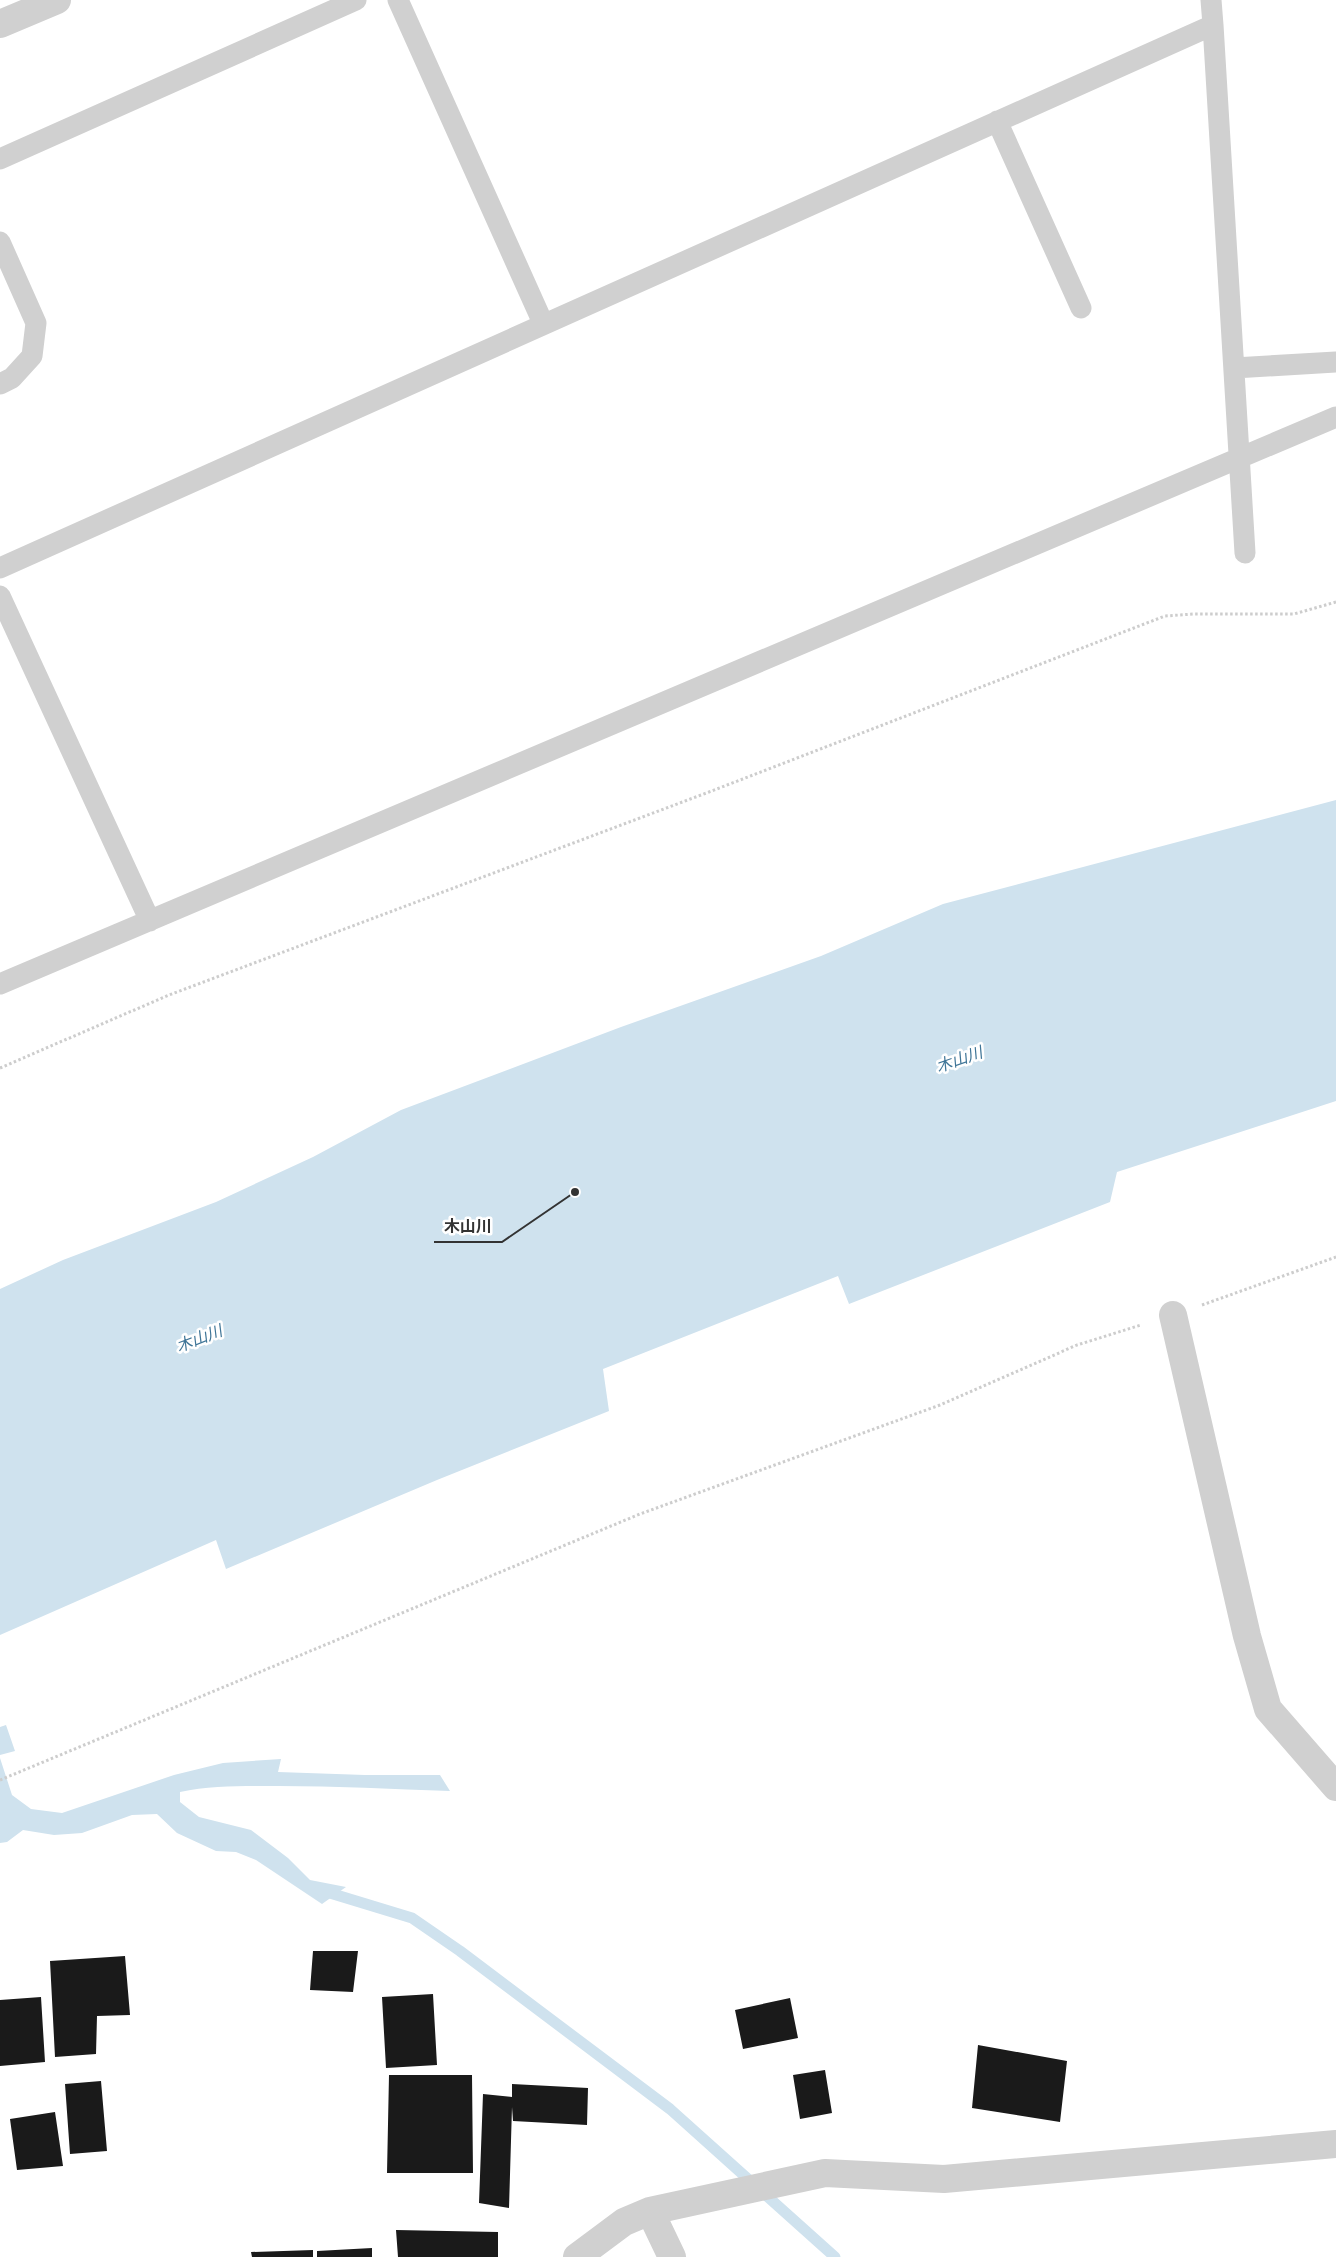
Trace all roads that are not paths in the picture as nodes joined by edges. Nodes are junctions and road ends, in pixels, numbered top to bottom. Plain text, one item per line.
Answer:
1 (56, 0) edge
2 (356, 0) edge
3 (398, 0) edge
4 (1211, 0) edge
5 (0, 24) edge
6 (1213, 25) junction
7 (997, 121) junction
8 (0, 159) edge
9 (0, 242) edge
10 (1081, 308) dead end
11 (543, 323) junction
12 (1336, 362) edge
13 (1234, 368) junction
14 (0, 384) edge
15 (1336, 416) edge
16 (1240, 457) junction
17 (1245, 553) dead end
18 (0, 568) edge
19 (0, 596) edge
20 (150, 921) junction
21 (0, 984) edge
22 (1173, 1315) road end
23 (1336, 1787) edge
24 (1336, 2144) edge
25 (650, 2211) junction
26 (577, 2257) edge
27 (672, 2257) edge

1 - 5 street
2 - 8 lane
3 - 11 lane
4 - 6 lane
6 - 7 lane
6 - 13 lane
7 - 10 lane
7 - 11 lane
9 - 14 lane
11 - 18 lane
12 - 13 lane
13 - 16 lane
15 - 16 lane
16 - 17 lane
16 - 20 lane
19 - 20 lane
20 - 21 lane
22 - 23 street
24 - 25 street
25 - 26 street
25 - 27 street

